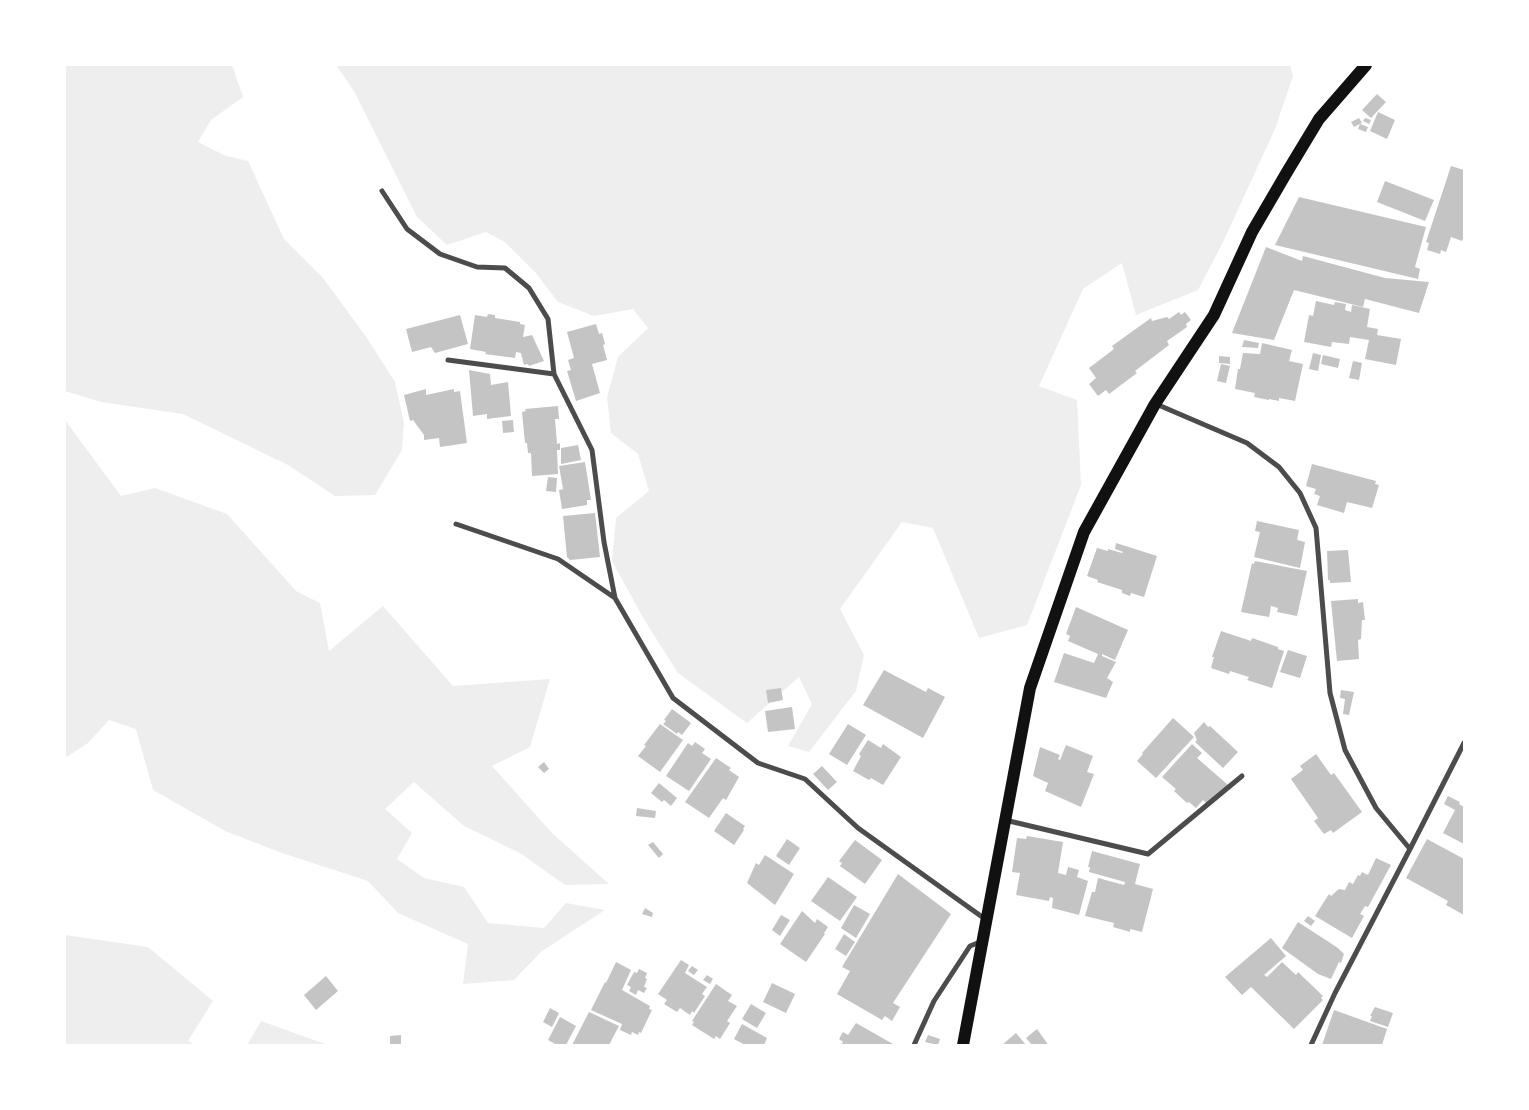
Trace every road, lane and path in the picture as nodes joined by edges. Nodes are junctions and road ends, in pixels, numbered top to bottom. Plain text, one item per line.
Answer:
1 (1366, 65) edge
2 (382, 192) dead end
3 (448, 360) dead end
4 (554, 374) junction
5 (1155, 404) junction
6 (456, 524) dead end
7 (616, 598) junction
8 (1464, 743) edge
9 (1242, 776) dead end
10 (1005, 820) junction
11 (1410, 849) junction
12 (986, 919) junction
13 (981, 942) junction
14 (914, 1045) edge
15 (963, 1045) edge
16 (1311, 1045) edge

1 - 5 main road
2 - 4 street
3 - 4 street
4 - 7 street
5 - 10 main road
5 - 11 street
6 - 7 street
7 - 12 street
8 - 11 street
9 - 10 street
10 - 12 main road
11 - 16 street
12 - 13 main road
13 - 14 street
13 - 15 main road

